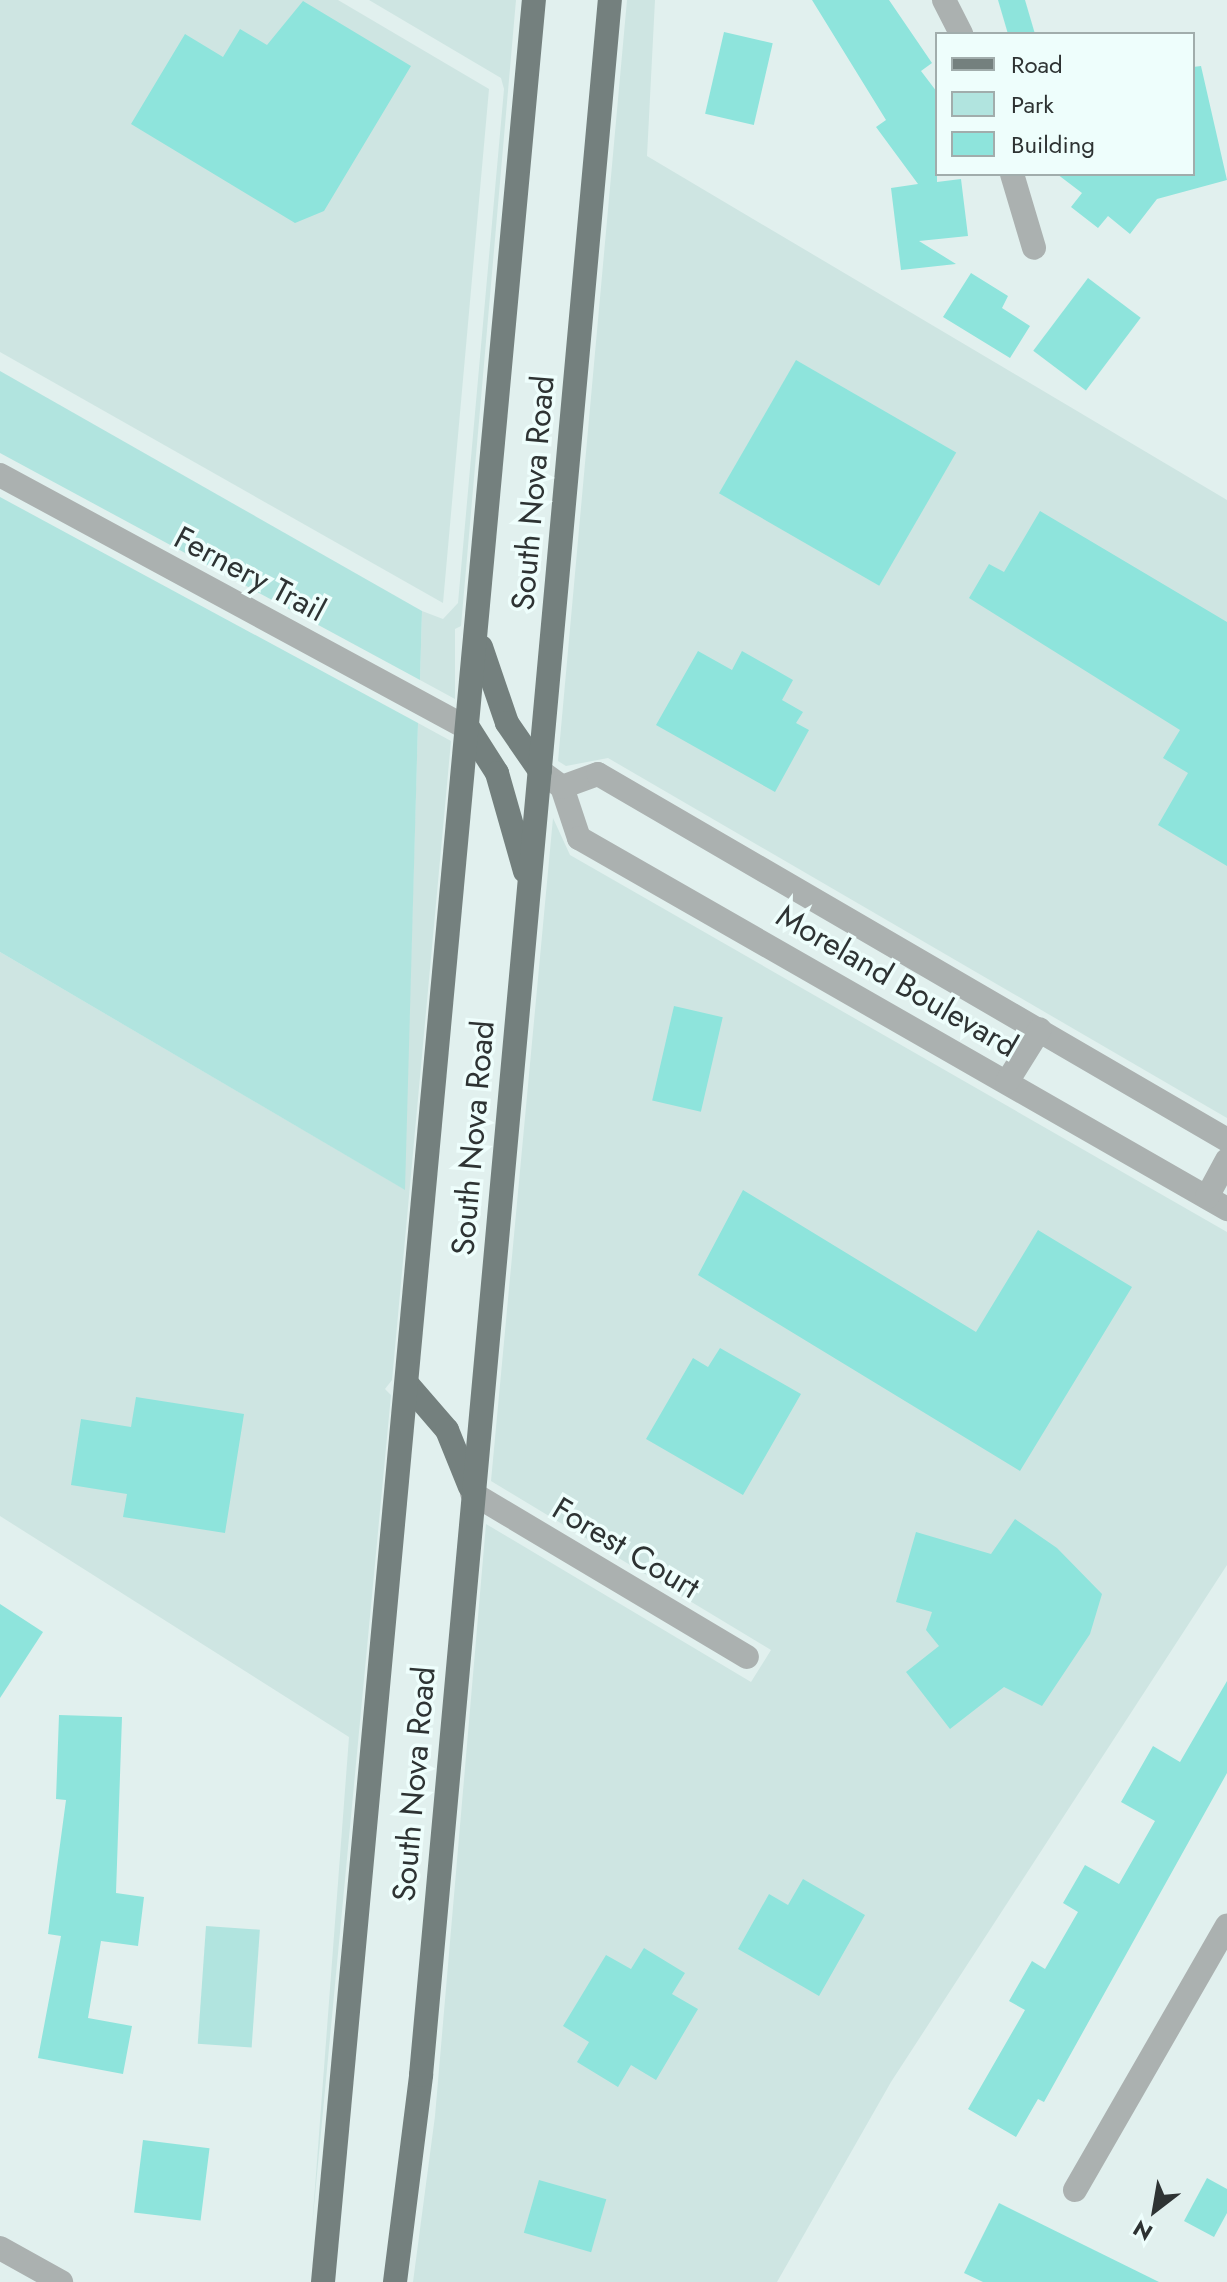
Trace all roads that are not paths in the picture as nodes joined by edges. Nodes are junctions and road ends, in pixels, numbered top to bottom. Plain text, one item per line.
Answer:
1 (534, 0) edge
2 (610, 0) edge
3 (944, 0) edge
4 (960, 32) edge
5 (1013, 176) edge
6 (1034, 248) dead end
7 (0, 475) edge
8 (477, 637) junction
9 (469, 729) junction
10 (540, 771) junction
11 (562, 787) junction
12 (529, 884) junction
13 (1040, 1029) junction
14 (1007, 1082) junction
15 (1227, 1140) edge
16 (1227, 1160) edge
17 (1217, 1203) edge
18 (409, 1386) junction
19 (472, 1493) junction
20 (747, 1657) dead end
21 (1227, 1926) edge
22 (1075, 2190) dead end
23 (0, 2248) edge
24 (319, 2281) edge
25 (61, 2282) edge
26 (395, 2282) edge

1 - 8 main road, South Nova Road
2 - 10 main road, South Nova Road
3 - 4 street
5 - 6 street
7 - 9 street, Fernery Trail
8 - 9 main road, South Nova Road
8 - 10 main road
9 - 12 main road
9 - 18 main road, South Nova Road
10 - 11 street
10 - 12 main road, South Nova Road
11 - 13 street, Moreland Boulevard
11 - 14 street, Moreland Boulevard
12 - 19 main road, South Nova Road
13 - 14 street
13 - 15 street, Moreland Boulevard
14 - 17 street, Moreland Boulevard
16 - 17 street
18 - 19 main road
18 - 24 main road, South Nova Road
19 - 20 street, Forest Court
19 - 26 main road, South Nova Road
21 - 22 street
23 - 25 street

